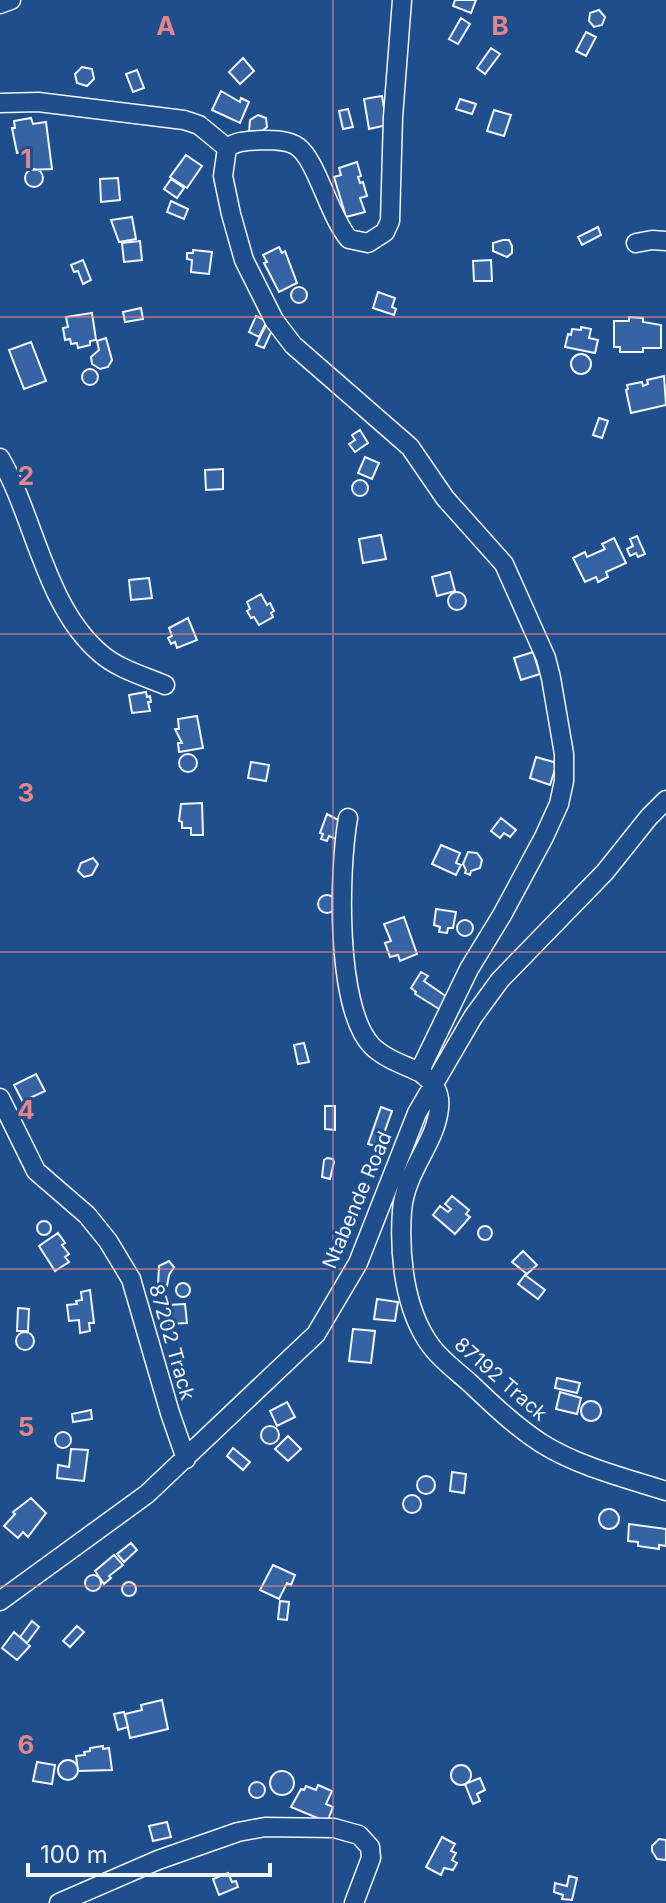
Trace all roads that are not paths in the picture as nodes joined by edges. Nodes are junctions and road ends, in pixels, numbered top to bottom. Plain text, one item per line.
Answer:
1 (11, 0) edge
2 (402, 0) edge
3 (0, 4) edge
4 (0, 103) edge
5 (227, 148) junction
6 (666, 241) edge
7 (636, 243) dead end
8 (0, 458) edge
9 (165, 685) dead end
10 (666, 800) edge
11 (348, 818) dead end
12 (428, 1078) junction
13 (0, 1098) edge
14 (186, 1459) junction
15 (666, 1491) edge
16 (0, 1601) edge
17 (59, 1903) edge
18 (354, 1903) edge

1 - 3 street
2 - 5 street
4 - 5 street
5 - 12 street
6 - 7 street
8 - 9 street
10 - 12 street, Ntabende Road
11 - 12 street
12 - 14 street, Ntabende Road
12 - 15 street, 87192 Track
13 - 14 street, 87202 Track
14 - 16 street, Ntabende Road
17 - 18 street

